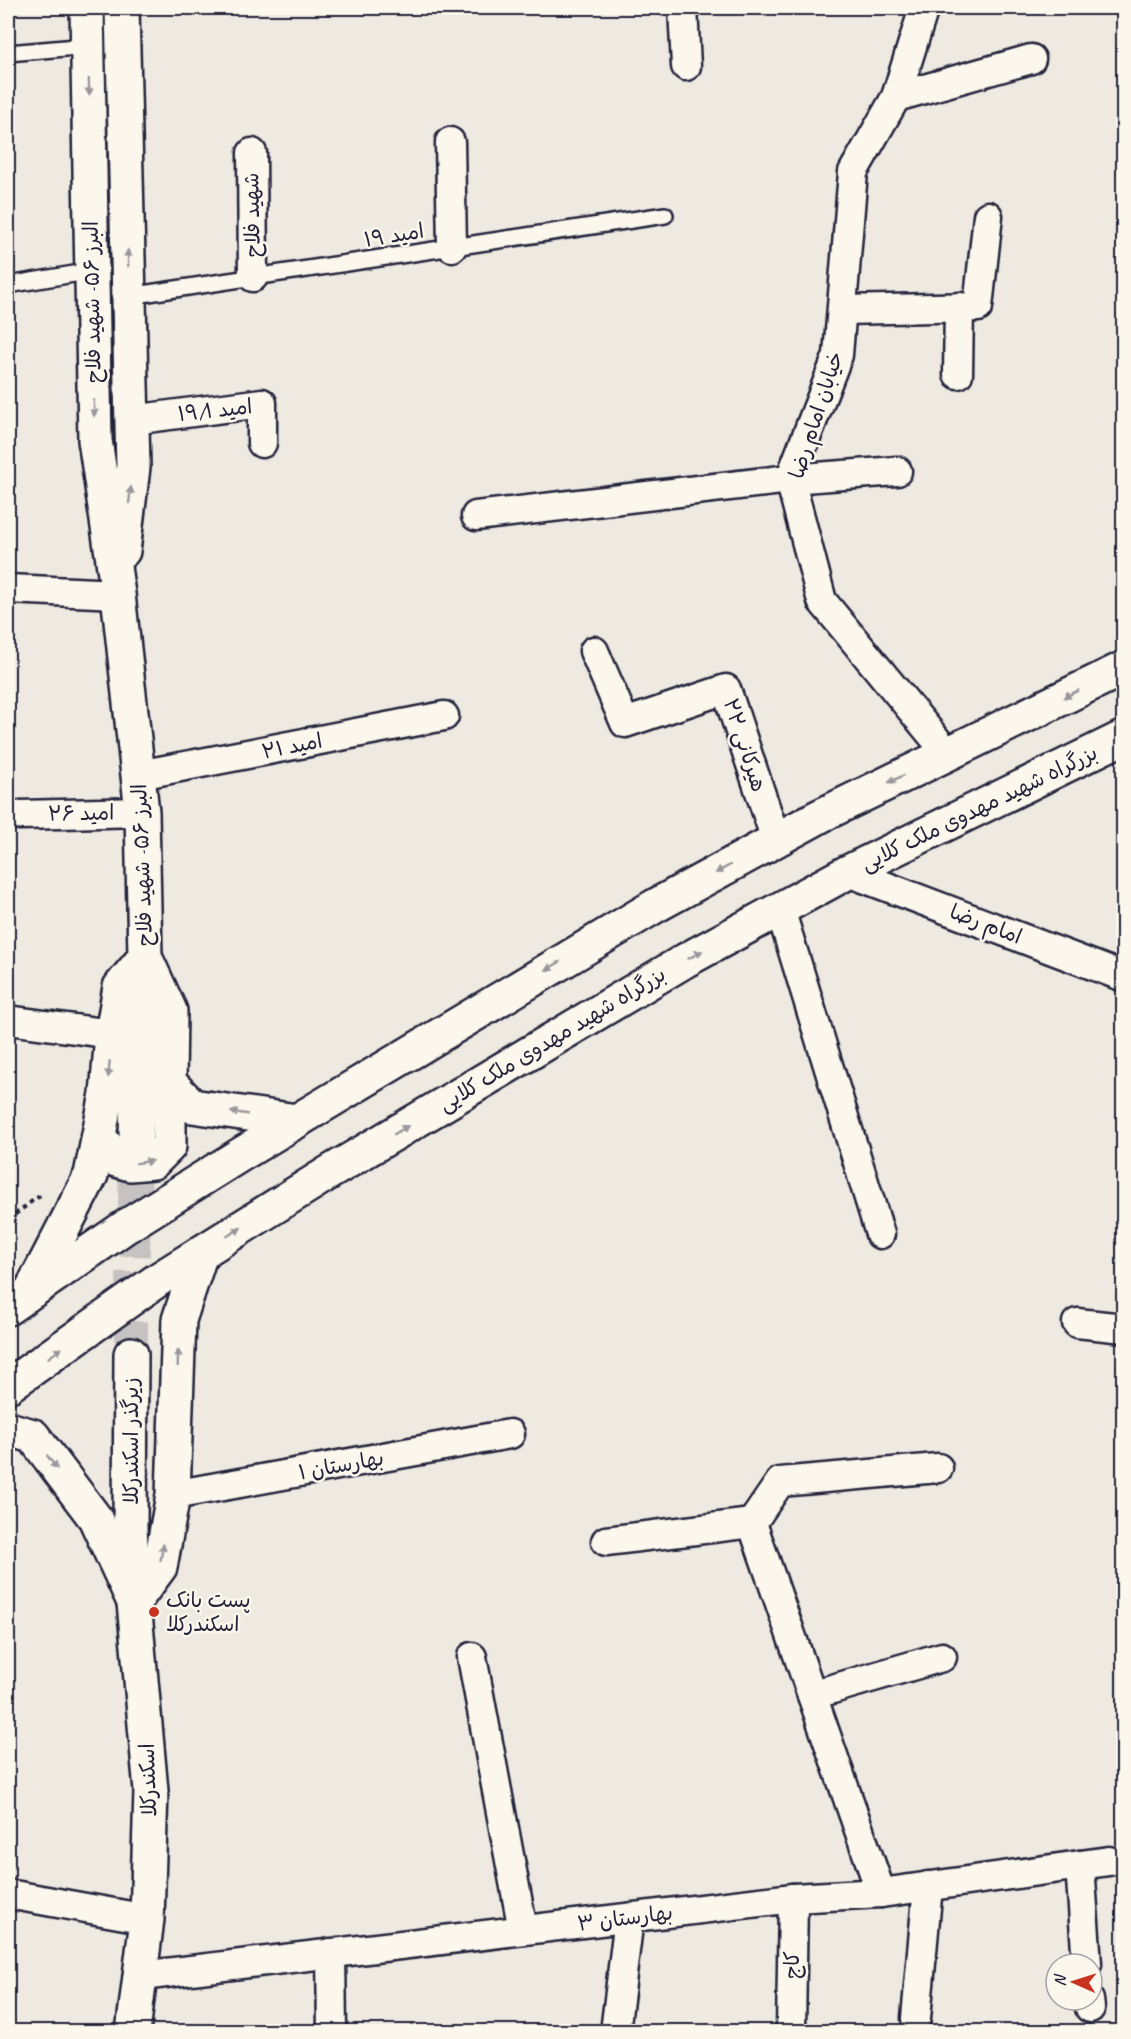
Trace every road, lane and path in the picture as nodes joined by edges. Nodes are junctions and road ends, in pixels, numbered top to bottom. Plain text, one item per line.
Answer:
1 (87, 8) edge
2 (122, 8) edge
3 (683, 8) edge
4 (924, 8) edge
5 (88, 46) junction
6 (8, 54) edge
7 (1031, 59) dead end
8 (686, 66) dead end
9 (896, 97) junction
10 (450, 142) dead end
11 (252, 153) dead end
12 (665, 215) dead end
13 (988, 216) dead end
14 (452, 247) junction
15 (92, 271) junction
16 (253, 277) junction
17 (8, 285) edge
18 (129, 296) junction
19 (959, 307) junction
20 (843, 310) junction
21 (958, 374) dead end
22 (132, 420) junction
23 (261, 442) dead end
24 (897, 471) dead end
25 (790, 479) junction
26 (476, 516) dead end
27 (8, 589) edge
28 (118, 594) junction
29 (594, 651) dead end
30 (1124, 668) edge
31 (444, 716) dead end
32 (1124, 737) edge
33 (948, 754) junction
34 (139, 776) junction
35 (142, 812) junction
36 (20, 815) dead end
37 (776, 840) junction
38 (848, 872) junction
39 (780, 909) junction
40 (145, 957) junction
41 (1124, 977) edge
42 (8, 1020) edge
43 (112, 1034) junction
44 (169, 1082) junction
45 (297, 1121) junction
46 (99, 1136) junction
47 (136, 1137) tunnel mouth
48 (880, 1234) dead end
49 (201, 1253) junction
50 (19, 1300) edge
51 (1077, 1323) dead end
52 (1124, 1328) edge
53 (131, 1354) tunnel mouth
54 (8, 1386) edge
55 (8, 1430) edge
56 (510, 1434) dead end
57 (938, 1468) dead end
58 (172, 1495) junction
59 (752, 1523) junction
60 (130, 1528) joint
61 (606, 1541) dead end
62 (134, 1602) junction
63 (472, 1657) dead end
64 (942, 1657) dead end
65 (812, 1695) junction
66 (1109, 1861) dead end
67 (1080, 1865) junction
68 (928, 1886) junction
69 (881, 1893) junction
70 (8, 1894) edge
71 (793, 1899) junction
72 (629, 1918) junction
73 (147, 1919) junction
74 (523, 1930) junction
75 (1086, 1952) edge
76 (331, 1953) junction
77 (141, 1976) junction
78 (916, 2018) dead end
79 (134, 2031) edge
80 (332, 2031) edge
81 (615, 2031) edge
82 (791, 2031) edge

1 - 5 main road, البرز ۵۶- شهید فلاح
18 -> 2 main road, البرز ۵۶- شهید فلاح
3 - 8 street
4 - 9 street, خیابان امام رضا
5 - 6 lane
5 -> 15 main road, البرز ۵۶- شهید فلاح
7 - 9 street
9 - 20 street, خیابان امام رضا
10 - 14 street
11 - 16 street, شهید فلاح
12 - 14 lane, امید ۱۹
13 - 19 street
14 - 16 lane, امید ۱۹
15 - 17 lane
15 -> 28 main road, البرز ۵۶- شهید فلاح
16 - 18 lane, امید ۱۹
18 - 22 main road, البرز ۵۶- شهید فلاح
19 - 20 street
19 - 21 street
20 - 25 street, خیابان امام رضا
22 - 23 street, امید ۱۹/۱
28 -> 22 main road, البرز ۵۶- شهید فلاح
24 - 25 street
25 - 26 street
25 - 33 street, خیابان امام رضا
27 - 28 street
28 - 34 main road, البرز ۵۶- شهید فلاح
29 - 37 street, هیرکانی ۲۲
30 -> 33 main road
31 - 34 street, امید ۲۱
32 - 38 main road, بزرگراه شهید مهدوی ملک کلایی
33 -> 37 main road
34 - 35 main road, البرز ۵۶- شهید فلاح
35 - 36 street, امید ۲۶
35 - 40 main road, البرز ۵۶- شهید فلاح
37 -> 45 main road
38 - 39 main road, بزرگراه شهید مهدوی ملک کلایی
38 - 41 street, امام رضا
39 - 48 street
49 -> 39 main road, بزرگراه شهید مهدوی ملک کلایی
40 - 43 main road
40 - 44 main road
40 - 47 main road, البرز ۵۶- شهید فلاح
42 - 43 street
43 -> 46 main road
45 -> 44 main road
46 -> 44 main road
45 - 50 main road
46 - 50 main road
54 -> 49 main road, بزرگراه شهید مهدوی ملک کلایی
58 -> 49 main road
51 - 52 street
53 - 60 main road, زیرگذر اسکندرکلا
55 -> 62 main road
56 - 58 street, بهارستان ۱
57 - 59 street
62 -> 58 main road
59 - 61 street
59 - 65 street
60 - 62 main road, اسکندرکلا
62 - 73 main road, اسکندرکلا
63 - 74 street
64 - 65 street
65 - 69 street
66 - 67 street, بهارستان ۳
67 - 68 street, بهارستان ۳
67 - 75 street
68 - 69 street, بهارستان ۳
68 - 78 street
69 - 71 street, بهارستان ۳
70 - 73 street
71 - 72 street, بهارستان ۳
71 - 82 street, کاج
72 - 74 street, بهارستان ۳
72 - 81 street
73 - 77 main road, اسکندرکلا
74 - 76 street, بهارستان ۳
76 - 77 street, بهارستان ۳
76 - 80 street
77 - 79 main road, اسکندرکلا

